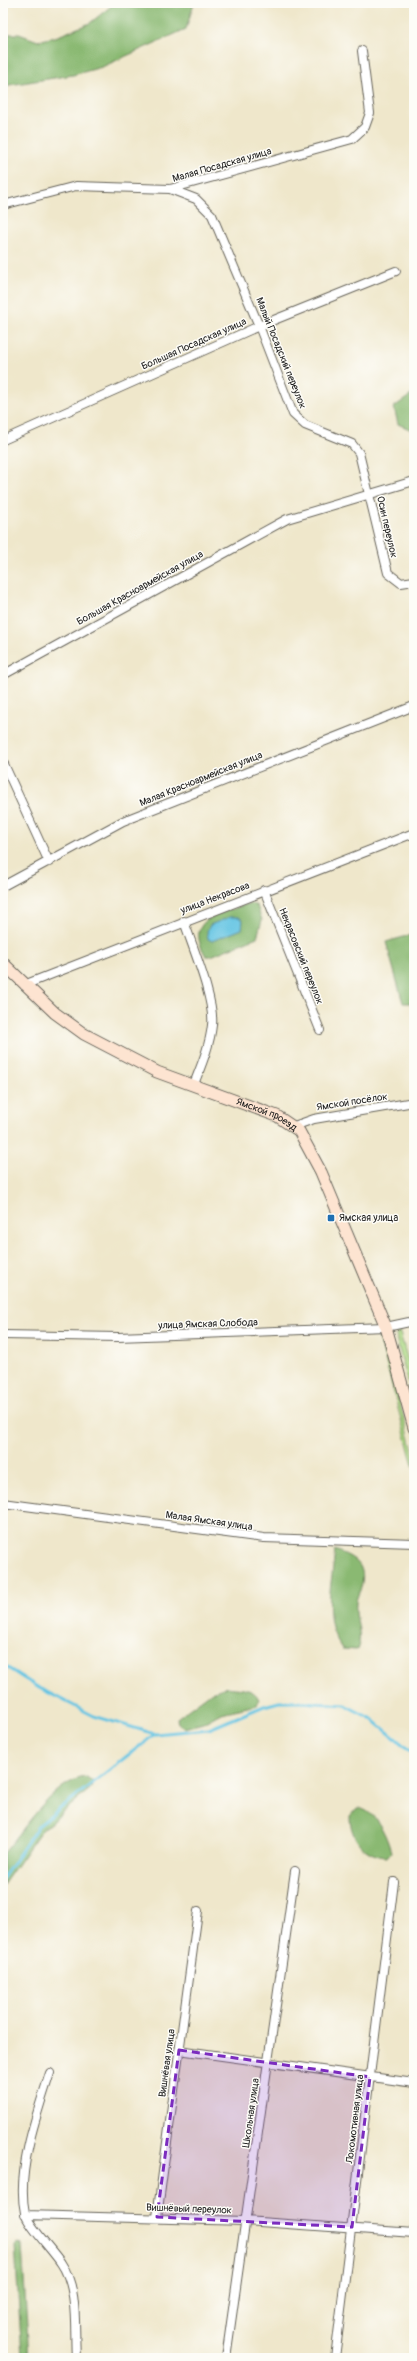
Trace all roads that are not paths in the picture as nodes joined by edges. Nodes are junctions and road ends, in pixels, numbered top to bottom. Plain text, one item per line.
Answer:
1 (362, 51) dead end
2 (170, 189) junction
3 (3, 205) edge
4 (396, 271) dead end
5 (259, 326) junction
6 (3, 440) edge
7 (414, 481) edge
8 (368, 493) junction
9 (287, 519) joint
10 (414, 581) edge
11 (3, 675) edge
12 (414, 706) edge
13 (3, 762) edge
14 (414, 833) edge
15 (49, 862) junction
16 (3, 886) edge
17 (264, 890) junction
18 (184, 921) junction
19 (3, 963) edge
20 (24, 985) junction
21 (320, 1030) dead end
22 (194, 1084) junction
23 (414, 1102) edge
24 (294, 1126) junction
25 (414, 1320) edge
26 (386, 1327) junction
27 (3, 1335) edge
28 (414, 1428) edge
29 (3, 1503) edge
30 (414, 1543) edge
31 (295, 1871) dead end
32 (394, 1882) dead end
33 (198, 1911) dead end
34 (179, 2050) junction
35 (268, 2064) junction
36 (50, 2073) dead end
37 (370, 2077) junction
38 (414, 2083) edge
39 (25, 2215) junction
40 (156, 2217) junction
41 (246, 2221) junction
42 (352, 2227) junction
43 (414, 2233) edge
44 (76, 2358) edge
45 (226, 2358) edge
46 (335, 2358) edge

1 - 2 street, Малая Посадская улица
2 - 3 street, Малая Посадская улица
2 - 5 street, Малый Посадский переулок
4 - 5 street, Большая Посадская улица
5 - 6 street, Большая Посадская улица
5 - 8 street, Малый Посадский переулок
7 - 8 street
8 - 9 street, Осин переулок
8 - 10 street, Осин переулок
9 - 11 street, Большая Красноармейская улица
12 - 15 street, Малая Красноармейская улица
13 - 15 street
14 - 17 street, улица Некрасова
15 - 16 street, Малая Красноармейская улица
17 - 18 street, улица Некрасова
17 - 21 street, Некрасовский переулок
18 - 20 street, улица Некрасова
18 - 22 street
19 - 20 main road, Ямской проезд
20 - 22 main road, Ямской проезд
22 - 24 main road, Ямской проезд
23 - 24 street, Ямской посёлок
24 - 26 main road, Ямской проезд
25 - 26 street, улица Ямская Слобода
26 - 27 street, улица Ямская Слобода
26 - 28 main road, Ямской проезд
29 - 30 street, Малая Ямская улица
31 - 35 street, Школьная улица
32 - 37 street, Локомотивная улица
33 - 34 street, Вишнёвая улица
34 - 35 street
34 - 40 street, Вишнёвая улица
35 - 37 street
35 - 41 street, Школьная улица
36 - 39 street
37 - 38 street
37 - 42 street, Локомотивная улица
39 - 40 street, Вишнёвый переулок
39 - 44 street
40 - 41 street, Вишнёвый переулок
41 - 42 street, Вишнёвый переулок
41 - 45 street, Школьная улица
42 - 43 street, Вишнёвый переулок
42 - 46 street, Локомотивная улица

